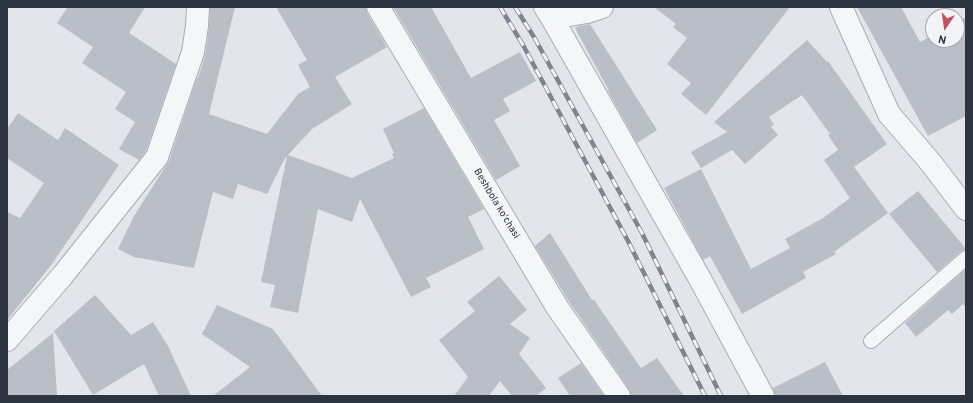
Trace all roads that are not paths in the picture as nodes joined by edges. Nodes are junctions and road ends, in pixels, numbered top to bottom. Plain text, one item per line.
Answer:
1 (198, 7) edge
2 (378, 7) edge
3 (602, 7) edge
4 (841, 7) edge
5 (548, 12) edge
6 (966, 209) edge
7 (966, 258) edge
8 (7, 340) edge
9 (871, 341) dead end
10 (620, 396) edge
11 (763, 396) edge

1 - 8 street
2 - 10 street, Beshbola koʻchasi
3 - 5 street
4 - 6 street
5 - 11 street
7 - 9 lane

